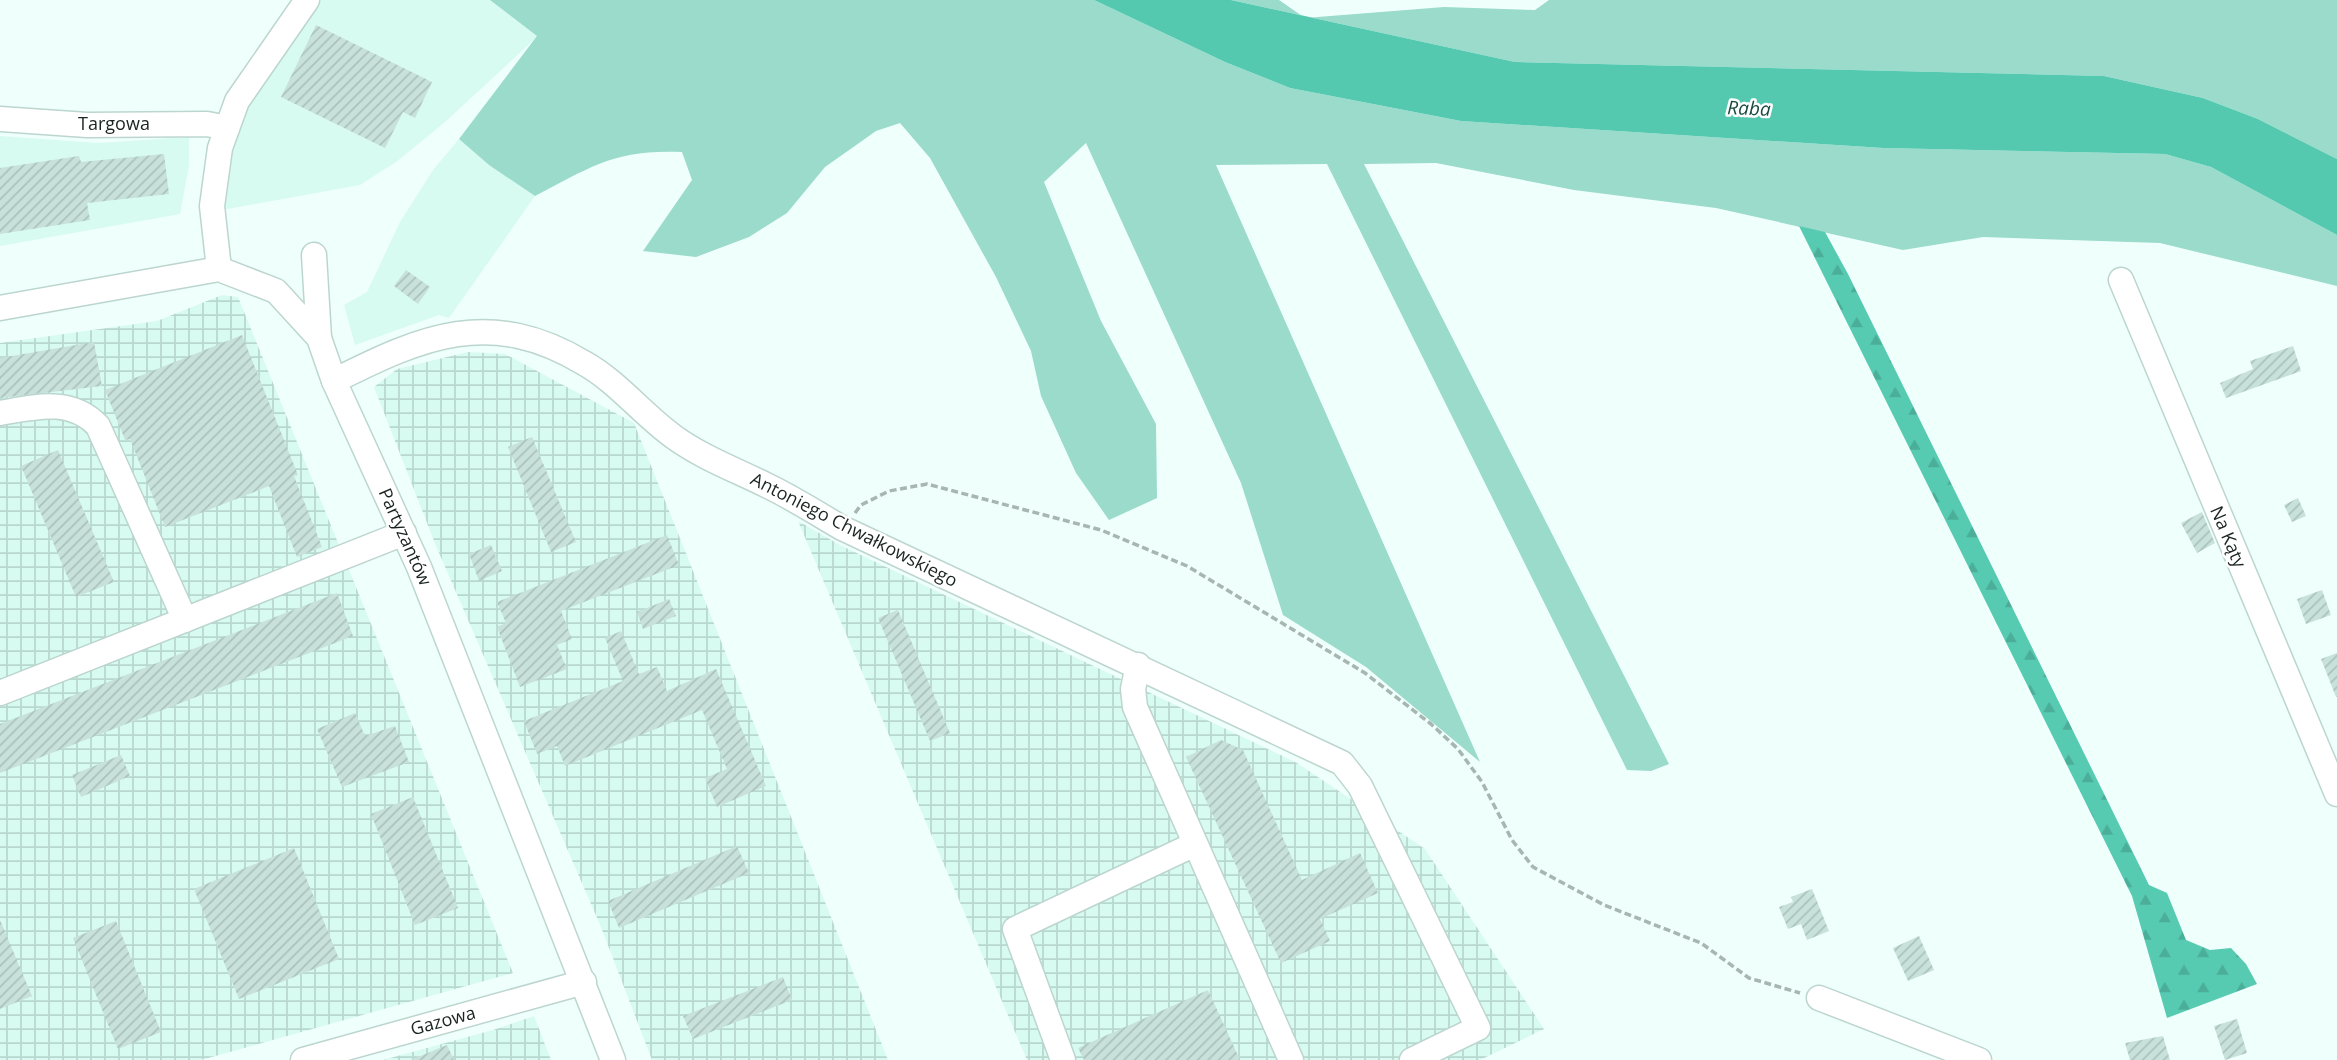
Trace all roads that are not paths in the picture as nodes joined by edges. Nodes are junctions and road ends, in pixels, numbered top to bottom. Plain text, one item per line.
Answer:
1 (307, 0) edge
2 (0, 119) edge
3 (227, 128) junction
4 (314, 255) dead end
5 (219, 268) junction
6 (2121, 280) dead end
7 (0, 308) edge
8 (318, 338) junction
9 (334, 381) junction
10 (0, 413) edge
11 (404, 533) junction
12 (185, 620) junction
13 (1138, 665) junction
14 (0, 693) edge
15 (2337, 794) edge
16 (1195, 844) junction
17 (584, 982) junction
18 (1819, 998) road end
19 (303, 1060) edge
20 (613, 1060) edge
21 (1063, 1060) edge
22 (1292, 1060) edge
23 (1412, 1060) edge
24 (1979, 1060) edge

1 - 3 street
2 - 3 street, Targowa
3 - 5 street
4 - 8 street
5 - 7 street
5 - 8 street, Partyzantów
6 - 15 street, Na Kąty
8 - 9 street, Partyzantów
9 - 11 street, Partyzantów
9 - 13 street, Antoniego Chwałkowskiego
10 - 12 street
11 - 12 street
11 - 17 street, Partyzantów
12 - 14 street
13 - 16 street
13 - 23 street, Antoniego Chwałkowskiego
16 - 21 street
16 - 22 street
17 - 19 street, Gazowa
17 - 20 street, Partyzantów
18 - 24 street

